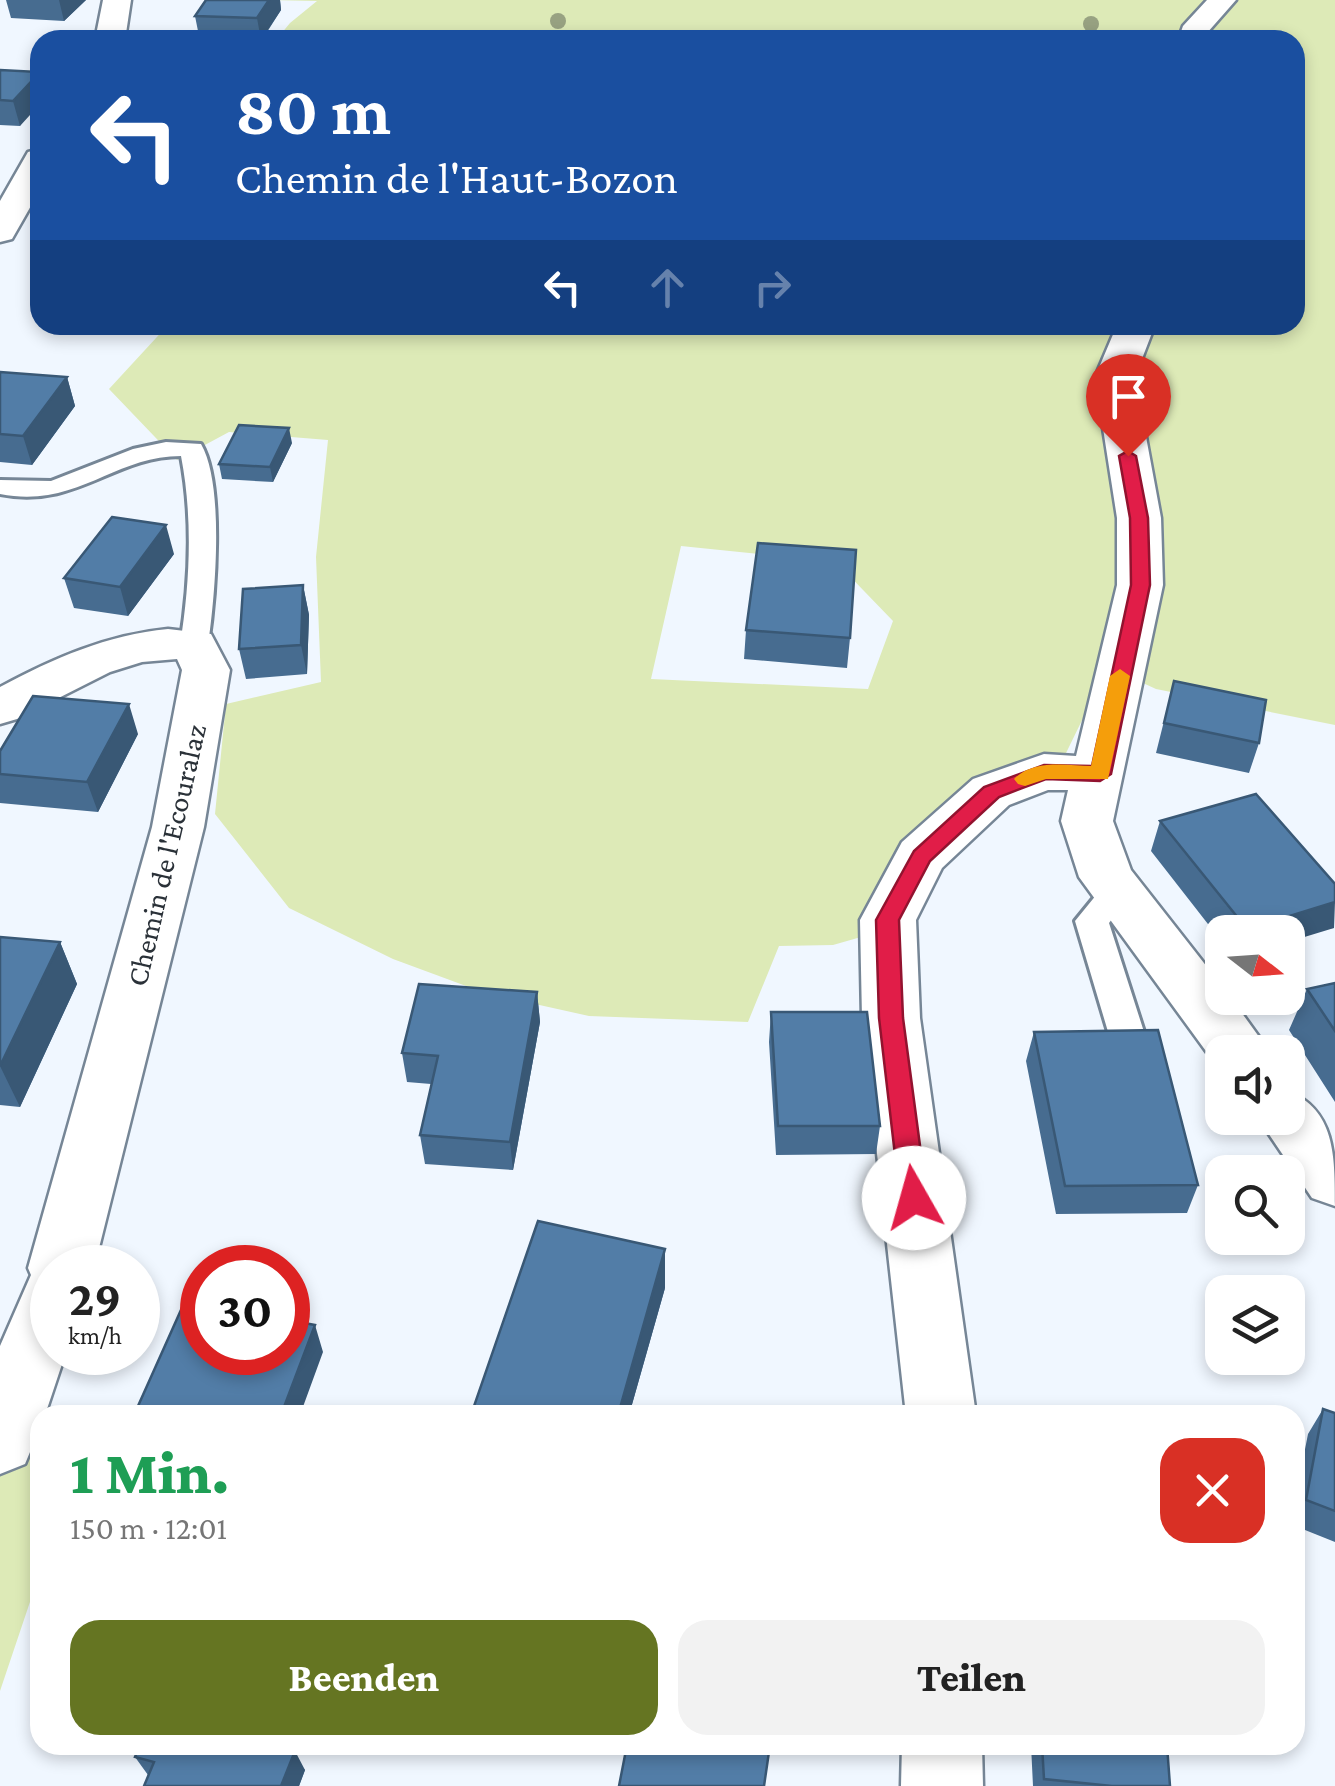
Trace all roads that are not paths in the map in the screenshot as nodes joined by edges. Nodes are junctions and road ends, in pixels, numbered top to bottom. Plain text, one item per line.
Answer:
1 (117, 0) edge
2 (1222, 0) edge
3 (112, 30) edge
4 (1194, 30) edge
5 (30, 177) edge
6 (0, 232) edge
7 (1132, 335) edge
8 (4, 487) dead end
9 (194, 645) junction
10 (0, 708) edge
11 (1100, 774) junction
12 (1117, 891) junction
13 (1127, 1034) edge
14 (1227, 1035) edge
15 (1302, 1135) edge
16 (1335, 1180) edge
17 (67, 1245) edge
18 (30, 1358) edge
19 (939, 1405) edge
20 (0, 1440) edge
21 (942, 1755) edge
22 (942, 1786) edge

1 - 3 street
2 - 4 street
5 - 6 street
7 - 11 street
8 - 9 lane
9 - 10 street
9 - 17 street, Chemin de l'Ecouralaz
11 - 12 street
11 - 19 street
12 - 13 lane
12 - 14 street
15 - 16 street
18 - 20 street
21 - 22 street

